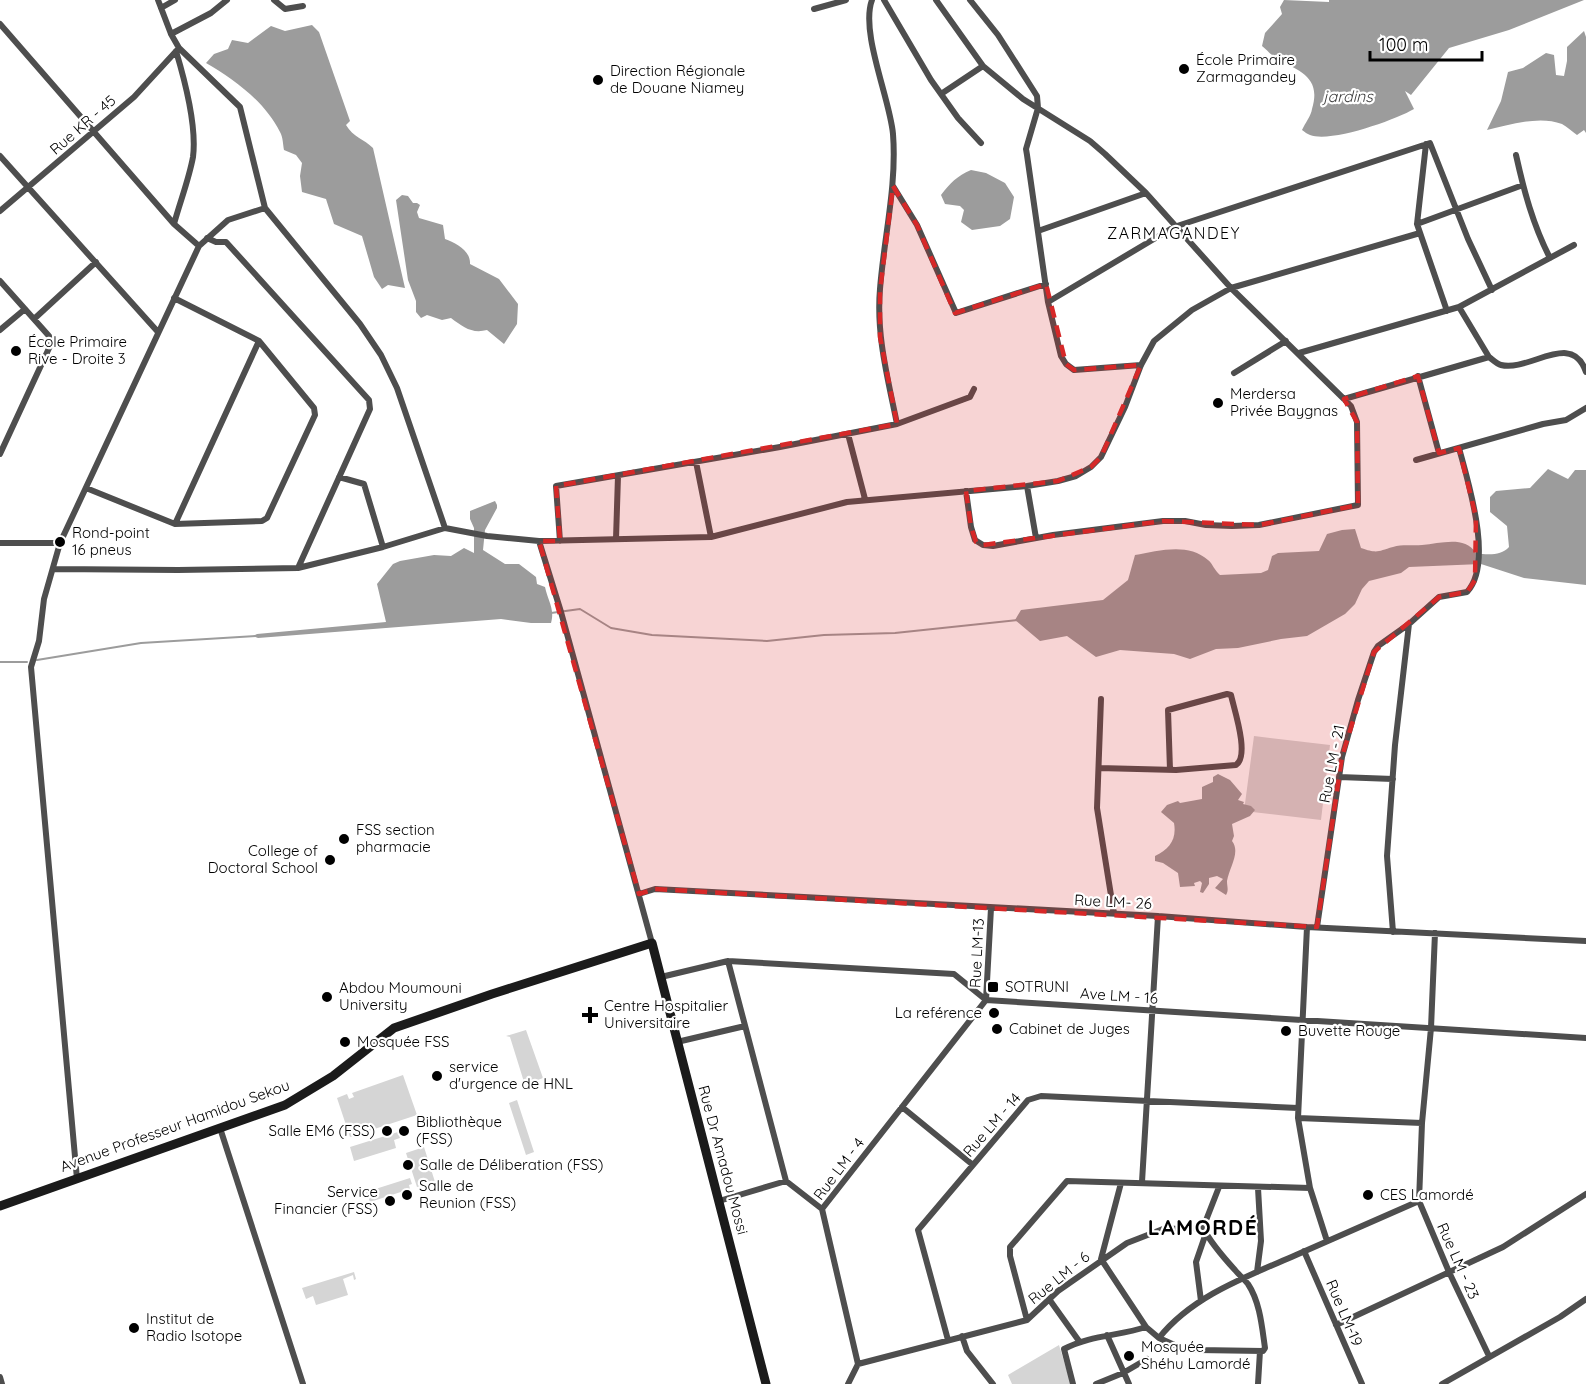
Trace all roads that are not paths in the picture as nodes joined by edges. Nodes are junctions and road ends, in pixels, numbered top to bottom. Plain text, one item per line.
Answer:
1 (158, 0) edge
2 (175, 0) edge
3 (227, 0) edge
4 (274, 0) edge
5 (846, 0) edge
6 (872, 0) edge
7 (884, 0) edge
8 (936, 0) edge
9 (970, 0) edge
10 (303, 6) dead end
11 (161, 8) junction
12 (814, 9) dead end
13 (0, 24) edge
14 (171, 34) junction
15 (177, 50) junction
16 (982, 66) junction
17 (941, 94) junction
18 (1038, 108) junction
19 (94, 132) junction
20 (981, 143) dead end
21 (1426, 144) junction
22 (1516, 155) dead end
23 (0, 156) edge
24 (1523, 185) junction
25 (893, 186) junction
26 (28, 187) junction
27 (1146, 193) junction
28 (265, 208) junction
29 (1458, 209) junction
30 (0, 211) edge
31 (174, 224) junction
32 (1417, 224) junction
33 (1174, 227) junction
34 (1038, 231) junction
35 (1420, 233) junction
36 (207, 238) junction
37 (1574, 245) dead end
38 (199, 246) junction
39 (1550, 258) junction
40 (96, 262) junction
41 (0, 281) edge
42 (1046, 284) junction
43 (1231, 288) junction
44 (1492, 291) junction
45 (174, 298) junction
46 (1048, 302) junction
47 (1459, 307) junction
48 (25, 309) junction
49 (1447, 310) junction
50 (34, 319) junction
51 (0, 330) edge
52 (158, 332) junction
53 (259, 341) junction
54 (1286, 341) junction
55 (1299, 353) junction
56 (1489, 357) junction
57 (1141, 365) junction
58 (1586, 372) edge
59 (1234, 373) dead end
60 (1418, 376) junction
61 (974, 389) dead end
62 (1344, 399) junction
63 (1586, 408) edge
64 (897, 424) junction
65 (848, 434) junction
66 (1459, 448) junction
67 (1439, 453) junction
68 (0, 454) edge
69 (1416, 460) dead end
70 (696, 462) junction
71 (339, 477) junction
72 (618, 477) junction
73 (1027, 486) junction
74 (86, 488) junction
75 (966, 491) junction
76 (865, 499) junction
77 (175, 524) junction
78 (445, 528) junction
79 (711, 537) junction
80 (1036, 538) junction
81 (616, 539) junction
82 (539, 541) junction
83 (561, 541) junction
84 (0, 543) edge
85 (60, 543) junction
86 (383, 547) junction
87 (298, 568) junction
88 (53, 569) junction
89 (1409, 624) junction
90 (1101, 699) dead end
91 (1099, 768) junction
92 (1170, 770) junction
93 (1340, 777) junction
94 (1393, 779) junction
95 (639, 894) junction
96 (991, 908) junction
97 (1114, 915) junction
98 (1158, 916) junction
99 (1307, 927) junction
100 (1317, 927) junction
101 (1393, 932) junction
102 (1435, 933) junction
103 (1586, 941) edge
104 (652, 943) junction
105 (728, 961) junction
106 (661, 977) junction
107 (986, 1000) junction
108 (1152, 1011) junction
109 (1301, 1020) junction
110 (745, 1026) junction
111 (1431, 1028) junction
112 (1586, 1038) edge
113 (677, 1042) junction
114 (1147, 1101) junction
115 (902, 1107) junction
116 (1298, 1108) junction
117 (1298, 1118) junction
118 (1422, 1123) junction
119 (220, 1128) junction
120 (973, 1165) junction
121 (77, 1179) junction
122 (786, 1181) junction
123 (1121, 1182) junction
124 (1142, 1182) junction
125 (1219, 1187) junction
126 (1258, 1188) junction
127 (1310, 1188) junction
128 (1586, 1194) edge
129 (719, 1201) junction
130 (1419, 1201) junction
131 (0, 1206) edge
132 (822, 1209) junction
133 (1205, 1231) junction
134 (1327, 1241) junction
135 (1304, 1251) junction
136 (1101, 1259) junction
137 (1257, 1272) junction
138 (1449, 1272) junction
139 (1243, 1279) junction
140 (1049, 1299) junction
141 (1586, 1299) edge
142 (1201, 1301) junction
143 (1027, 1320) junction
144 (1336, 1325) junction
145 (1146, 1326) junction
146 (1107, 1335) junction
147 (962, 1336) junction
148 (1159, 1338) junction
149 (948, 1340) junction
150 (1078, 1341) junction
151 (1260, 1351) junction
152 (1489, 1356) junction
153 (1147, 1359) dead end
154 (858, 1364) junction
155 (1123, 1373) junction
156 (0, 1377) edge
157 (2, 1384) edge
158 (303, 1384) edge
159 (765, 1384) edge
160 (848, 1384) edge
161 (993, 1384) edge
162 (1073, 1384) edge
163 (1096, 1384) edge
164 (1129, 1384) edge
165 (1257, 1384) edge
166 (1362, 1384) edge
167 (1442, 1384) edge

1 - 11 street
2 - 11 street
3 - 14 street
4 - 10 street
5 - 12 street
6 - 25 street
7 - 17 street
8 - 16 street
9 - 18 street
11 - 14 street
13 - 19 street
14 - 15 street
15 - 19 street, Rue KR - 45
15 - 28 street
15 - 31 street
16 - 17 street
16 - 18 street
17 - 20 street
18 - 27 street
18 - 34 street
19 - 26 street, Rue KR - 45
19 - 31 street
21 - 29 street
21 - 32 street
21 - 33 street
22 - 24 street
23 - 26 street
24 - 29 street
24 - 39 street
25 - 42 street
25 - 64 street
26 - 30 street, Rue KR - 45
26 - 40 street
27 - 33 street
27 - 34 street
28 - 36 street
28 - 78 street
29 - 32 street
29 - 44 street
31 - 38 street
32 - 35 street
33 - 43 street
33 - 46 street
34 - 42 street
35 - 43 street
35 - 49 street
36 - 38 street
36 - 71 street
37 - 39 street
38 - 45 street
39 - 44 street
40 - 50 street
40 - 52 street
41 - 48 street
42 - 46 street
43 - 54 street
43 - 57 street
44 - 47 street
45 - 52 street
45 - 53 street
46 - 57 street
47 - 49 street
47 - 56 street
48 - 50 street
48 - 51 street
49 - 55 street
50 - 68 street
52 - 74 street
53 - 77 street
53 - 77 street
54 - 55 street
54 - 59 street
55 - 62 street
56 - 58 street
56 - 60 street
57 - 73 street
60 - 62 street
60 - 67 street
61 - 64 street
62 - 80 street
63 - 66 street
64 - 65 street
65 - 70 street
65 - 76 street
66 - 67 street
66 - 89 street, Rue LM - 21
67 - 69 street
70 - 72 street
70 - 79 street
71 - 86 street
71 - 87 street
72 - 81 street
72 - 83 street
73 - 75 street
73 - 80 street
74 - 77 street
74 - 85 street
75 - 76 street
75 - 80 street
76 - 79 street
78 - 82 street
78 - 86 street
79 - 81 street
81 - 83 street
82 - 83 street
82 - 95 street
84 - 85 street
85 - 88 street
86 - 87 street
87 - 88 street
88 - 121 street
89 - 93 street, Rue LM - 21
89 - 94 street
90 - 91 street
91 - 92 street
91 - 97 street
92 - 92 street
93 - 94 street
93 - 100 street, Rue LM - 21
94 - 101 street
95 - 96 street, Rue LM- 26
95 - 104 street
96 - 97 street, Rue LM- 26
96 - 107 street, Rue LM-13
97 - 98 street, Rue LM- 26
98 - 99 street, Rue LM- 26
98 - 108 street
99 - 100 street, Rue LM- 26
99 - 109 street
100 - 101 street, Rue LM- 26
101 - 102 street, Rue LM- 26
102 - 103 street, Rue LM- 26
102 - 111 street, Rue LM - 23
104 - 106 street, Rue Dr Amadou Mossi
104 - 119 street, Avenue Professeur Hamidou Sekou
105 - 106 street
105 - 107 street
105 - 110 street
106 - 113 street, Rue Dr Amadou Mossi
107 - 108 street, Ave LM - 16
107 - 115 street, Rue LM - 4
108 - 109 street, Ave LM - 16
108 - 114 street
109 - 111 street, Ave LM - 16
109 - 116 street
110 - 113 street
110 - 122 street
111 - 112 street, Ave LM - 16
111 - 118 street, Rue LM - 23
113 - 129 street, Rue Dr Amadou Mossi
114 - 116 street, Rue LM - 14
114 - 120 street, Rue LM - 14
114 - 124 street
115 - 120 street
115 - 132 street, Rue LM - 4
116 - 117 street
117 - 118 street
117 - 127 street
118 - 130 street, Rue LM - 23
119 - 121 street, Avenue Professeur Hamidou Sekou
119 - 158 street
120 - 149 street, Rue LM - 14
121 - 131 street, Avenue Professeur Hamidou Sekou
122 - 129 street
122 - 132 street
123 - 124 street
123 - 136 street
123 - 143 street
124 - 125 street
125 - 126 street
125 - 133 street
126 - 127 street
126 - 137 street
127 - 134 street
128 - 138 street
129 - 159 street, Rue Dr Amadou Mossi
130 - 134 street
130 - 138 street, Rue LM - 23
132 - 154 street, Rue LM - 4
133 - 136 street, Rue LM - 6
133 - 139 street
133 - 142 street
134 - 135 street
135 - 137 street
135 - 144 street, Rue LM-19
136 - 140 street, Rue LM - 6
136 - 145 street
137 - 139 street
138 - 144 street
138 - 152 street, Rue LM - 23
139 - 142 street
139 - 151 street
140 - 143 street, Rue LM - 6
140 - 150 street
141 - 152 street
142 - 148 street
143 - 147 street, Rue LM - 6
144 - 166 street, Rue LM-19
145 - 146 street
145 - 148 street
146 - 150 street
146 - 155 street
147 - 149 street, Rue LM - 6
147 - 161 street
148 - 151 street
149 - 154 street, Rue LM - 6
150 - 162 street
151 - 165 street
152 - 167 street
153 - 155 street
154 - 160 street
155 - 163 street
155 - 164 street
156 - 157 street

